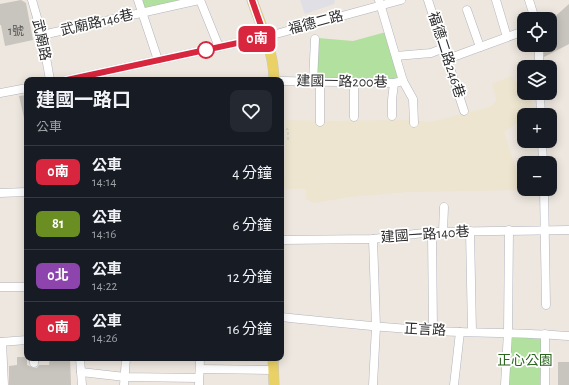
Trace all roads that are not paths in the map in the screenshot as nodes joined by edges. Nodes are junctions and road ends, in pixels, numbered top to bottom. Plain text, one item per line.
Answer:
1 (32, 0) edge
2 (138, 0) edge
3 (200, 0) edge
4 (252, 0) edge
5 (401, 0) edge
6 (428, 0) edge
7 (496, 0) edge
8 (529, 0) edge
9 (380, 3) edge
10 (467, 10) dead end
11 (533, 12) edge
12 (142, 13) junction
13 (517, 33) edge
14 (42, 35) junction
15 (265, 37) junction
16 (507, 37) junction
17 (315, 39) dead end
18 (219, 47) junction
19 (480, 47) junction
20 (444, 48) junction
21 (396, 56) junction
22 (446, 56) junction
23 (158, 60) junction
24 (49, 77) edge
25 (81, 77) edge
26 (274, 77) edge
27 (284, 81) edge
28 (403, 81) junction
29 (317, 82) junction
30 (354, 83) junction
31 (394, 83) junction
32 (24, 89) edge
33 (0, 93) edge
34 (464, 111) dead end
35 (392, 116) dead end
36 (354, 117) dead end
37 (320, 122) dead end
38 (414, 123) dead end
39 (24, 192) edge
40 (0, 193) edge
41 (544, 196) edge
42 (444, 207) dead end
43 (509, 230) junction
44 (545, 230) junction
45 (569, 230) edge
46 (470, 231) junction
47 (432, 232) junction
48 (443, 232) junction
49 (373, 239) junction
50 (284, 240) edge
51 (0, 287) edge
52 (24, 287) edge
53 (546, 305) dead end
54 (284, 317) edge
55 (376, 327) junction
56 (433, 330) junction
57 (460, 332) junction
58 (472, 332) junction
59 (508, 332) junction
60 (546, 334) junction
61 (569, 336) edge
62 (24, 340) edge
63 (1, 342) edge
64 (80, 361) edge
65 (126, 361) edge
66 (200, 361) edge
67 (273, 361) edge
68 (200, 369) junction
69 (273, 370) junction
70 (81, 372) junction
71 (125, 381) edge
72 (199, 382) edge
73 (4, 385) edge
74 (82, 385) edge
75 (274, 385) edge
76 (373, 385) edge
77 (454, 385) edge
78 (505, 385) edge
79 (544, 385) edge

1 - 14 street, 武廟路
2 - 12 street
3 - 12 street, 武廟路146巷
3 - 18 street
4 - 15 main road
5 - 9 street, 福德二路
6 - 20 street, 福德二路246巷
7 - 16 street
8 - 11 street
9 - 15 street, 福德二路
9 - 21 street
10 - 19 street
12 - 14 street, 武廟路146巷
12 - 23 street
13 - 16 street
14 - 24 street, 武廟路
15 - 18 street, 福德二路
15 - 26 main road
16 - 19 street
17 - 29 street
18 - 23 street, 福德二路
19 - 22 street
20 - 21 street
20 - 22 street, 福德二路246巷
21 - 28 street
22 - 34 street, 福德二路246巷
23 - 25 street, 福德二路
27 - 29 street, 建國一路200巷
28 - 31 street, 建國一路200巷
28 - 38 street
29 - 30 street, 建國一路200巷
29 - 37 street
30 - 31 street, 建國一路200巷
30 - 36 street
31 - 35 street
32 - 33 street
39 - 40 street
41 - 44 street
42 - 48 street
43 - 44 street, 建國一路140巷
43 - 46 street, 建國一路140巷
43 - 59 street
44 - 45 street, 建國一路140巷
44 - 53 street
46 - 48 street, 建國一路140巷
46 - 58 street
47 - 48 street, 建國一路140巷
47 - 49 street, 建國一路140巷
47 - 56 street
49 - 50 street, 建國一路140巷
49 - 55 street
51 - 52 street
54 - 55 street, 正言路
55 - 56 street, 正言路
55 - 76 street
56 - 57 street, 正言路
57 - 58 street, 正言路
57 - 77 street
58 - 59 street, 正言路
59 - 60 street, 正言路
59 - 78 street
60 - 61 street, 正言路
60 - 79 street
62 - 63 street
63 - 73 street
64 - 70 street
65 - 71 street
66 - 68 street
67 - 69 main road
68 - 69 street
68 - 72 street
69 - 75 main road
70 - 71 street
70 - 74 street
71 - 72 street

